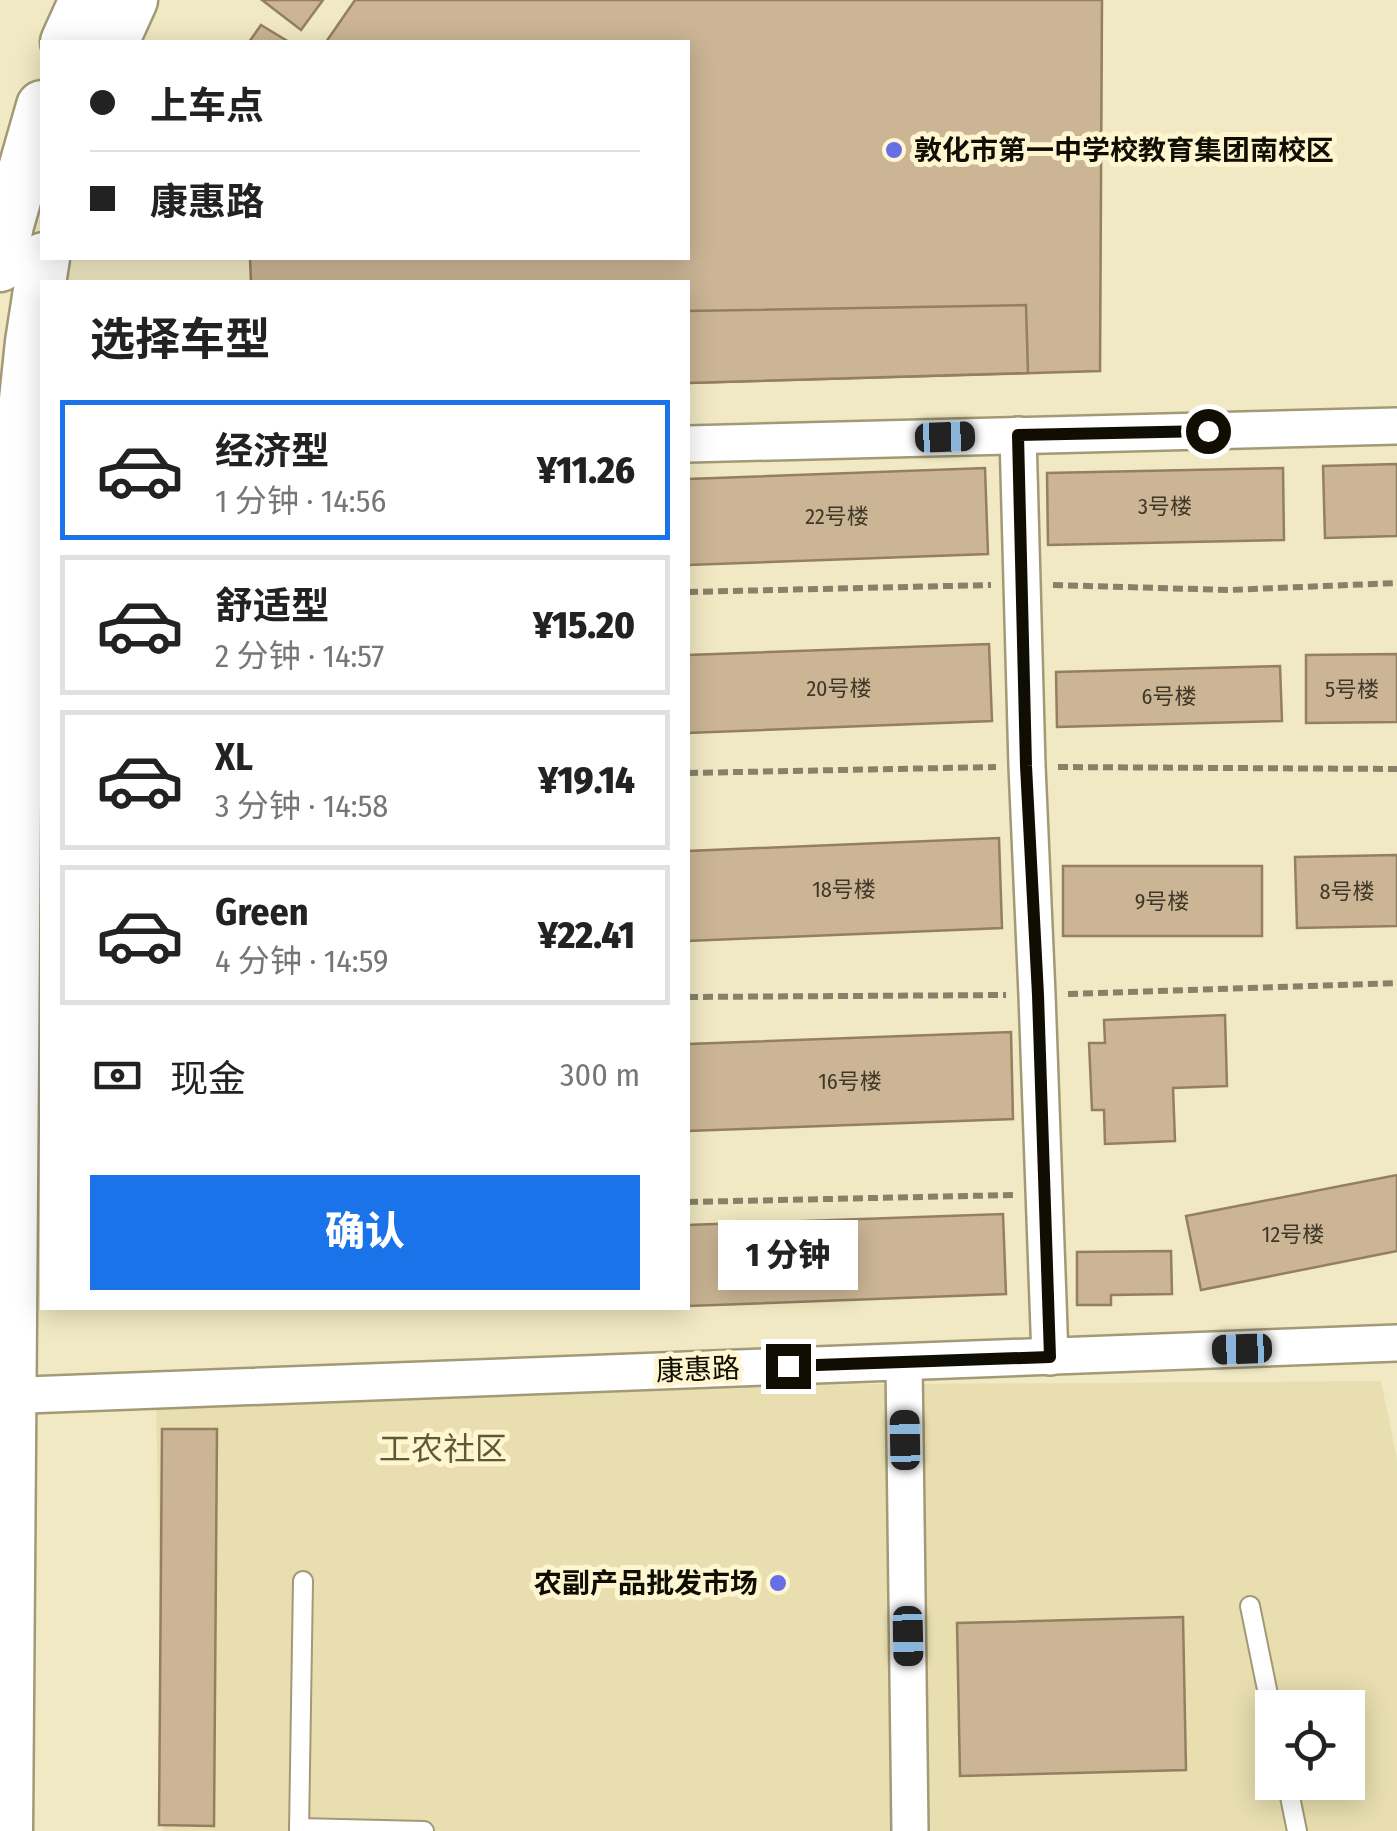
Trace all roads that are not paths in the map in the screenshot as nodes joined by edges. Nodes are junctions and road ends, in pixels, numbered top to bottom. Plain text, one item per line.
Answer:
1 (85, 0) edge
2 (132, 0) edge
3 (67, 40) edge
4 (114, 40) edge
5 (40, 113) edge
6 (0, 266) edge
7 (40, 284) edge
8 (1397, 426) edge
9 (1018, 435) junction
10 (690, 444) edge
11 (21, 456) edge
12 (1397, 1343) edge
13 (1050, 1357) junction
14 (904, 1362) junction
15 (5, 1396) edge
16 (303, 1581) dead end
17 (1250, 1606) dead end
18 (1267, 1690) edge
19 (1290, 1800) edge
20 (299, 1829) edge
21 (7, 1831) edge
22 (424, 1831) edge
23 (910, 1831) edge
24 (1296, 1831) edge

1 - 3 main road
2 - 4 main road
5 - 6 main road
7 - 11 main road
8 - 9 street
9 - 10 street
9 - 13 street
11 - 15 main road
12 - 13 street, 康惠路
13 - 14 street, 康惠路
14 - 15 street, 康惠路
14 - 23 street
15 - 21 main road
16 - 20 lane
17 - 18 lane
19 - 24 lane
20 - 22 lane

